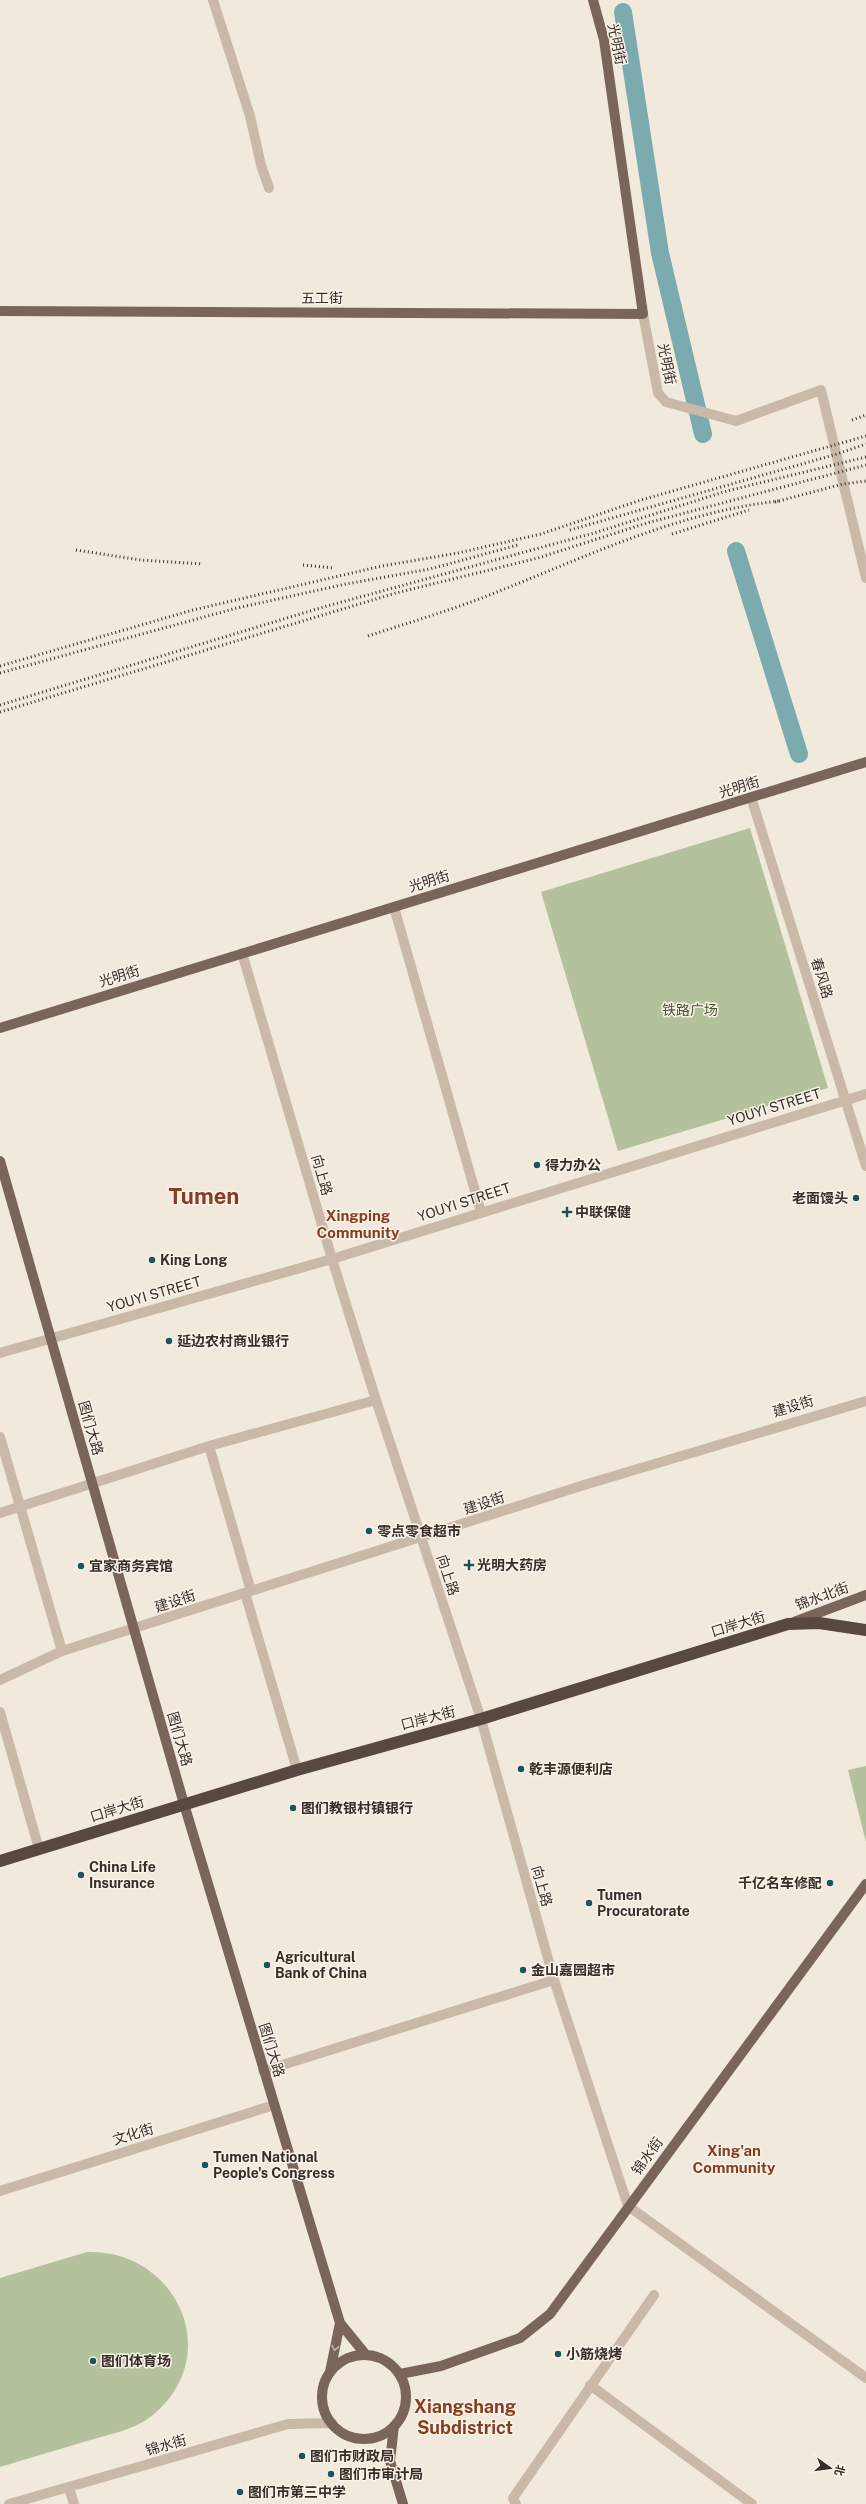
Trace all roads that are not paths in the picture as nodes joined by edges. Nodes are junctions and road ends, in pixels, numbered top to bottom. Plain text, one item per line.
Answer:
1 (213, 0) edge
2 (593, 0) edge
3 (269, 188) dead end
4 (0, 311) edge
5 (643, 314) junction
6 (866, 578) edge
7 (866, 762) edge
8 (751, 797) junction
9 (394, 907) junction
10 (242, 953) junction
11 (0, 1028) edge
12 (866, 1094) edge
13 (845, 1099) junction
14 (0, 1161) edge
15 (866, 1166) edge
16 (3, 1181) edge
17 (481, 1212) junction
18 (332, 1259) junction
19 (51, 1338) junction
20 (0, 1353) edge
21 (376, 1400) junction
22 (866, 1400) edge
23 (0, 1437) edge
24 (209, 1446) junction
25 (92, 1483) junction
26 (20, 1506) junction
27 (0, 1513) edge
28 (421, 1538) junction
29 (248, 1592) junction
30 (866, 1595) edge
31 (788, 1624) junction
32 (134, 1628) junction
33 (866, 1630) edge
34 (62, 1651) junction
35 (0, 1680) edge
36 (0, 1712) edge
37 (481, 1719) junction
38 (297, 1770) junction
39 (184, 1804) junction
40 (38, 1849) junction
41 (0, 1861) edge
42 (866, 1884) edge
43 (554, 1980) junction
44 (264, 2071) junction
45 (274, 2105) junction
46 (0, 2190) edge
47 (628, 2206) junction
48 (654, 2294) dead end
49 (340, 2323) junction
50 (366, 2355) junction
51 (330, 2372) junction
52 (400, 2374) junction
53 (866, 2378) edge
54 (590, 2385) junction
55 (332, 2423) junction
56 (394, 2426) junction
57 (69, 2488) junction
58 (9, 2504) edge
59 (74, 2504) edge
60 (403, 2504) edge
61 (516, 2504) edge
62 (752, 2504) edge

1 - 3 street
2 - 5 main road, 光明街
4 - 5 main road, 五工街
5 - 6 street, 光明街
7 - 8 main road, 光明街
8 - 9 main road, 光明街
8 - 13 street, 春风路
9 - 10 main road, 光明街
9 - 17 street
10 - 11 main road, 光明街
10 - 18 street, 向上路
12 - 13 street, YOUYI STREET
13 - 15 street, 春风路
13 - 17 street, YOUYI STREET
14 - 16 main road, 图们大路
16 - 19 main road, 图们大路
17 - 18 street, YOUYI STREET
18 - 19 street, YOUYI STREET
18 - 21 street, 向上路
19 - 20 street, YOUYI STREET
19 - 25 main road, 图们大路
21 - 24 street
21 - 28 street, 向上路
22 - 28 street, 建设街
23 - 26 street
24 - 25 street
24 - 29 street
25 - 26 street
25 - 32 main road, 图们大路
26 - 27 street
26 - 34 street
28 - 29 street, 建设街
28 - 37 street, 向上路
29 - 32 street, 建设街
29 - 38 street
30 - 31 main road, 锦水北街
31 - 33 highway, 口岸大街
31 - 37 highway, 口岸大街
32 - 34 street, 建设街
32 - 39 main road, 图们大路
34 - 35 street, 建设街
36 - 40 street
37 - 38 highway, 口岸大街
37 - 43 street, 向上路
38 - 39 highway, 口岸大街
39 - 40 highway, 口岸大街
39 - 44 main road, 图们大路
40 - 41 highway, 口岸大街
42 - 47 main road, 锦水街
43 - 44 street
43 - 47 street, 向上路
44 - 45 main road, 图们大路
45 - 46 street, 文化街
45 - 49 main road, 图们大路
47 - 52 main road, 锦水街
47 - 53 street
48 - 54 street
49 - 50 main road
49 -> 51 main road
50 - 51 main road
50 - 52 main road
51 - 55 main road
52 - 56 main road
54 - 61 street
54 - 62 street
55 - 56 main road
55 - 57 street, 锦水街
56 - 60 main road
57 - 58 street, 锦水街
57 - 59 street

